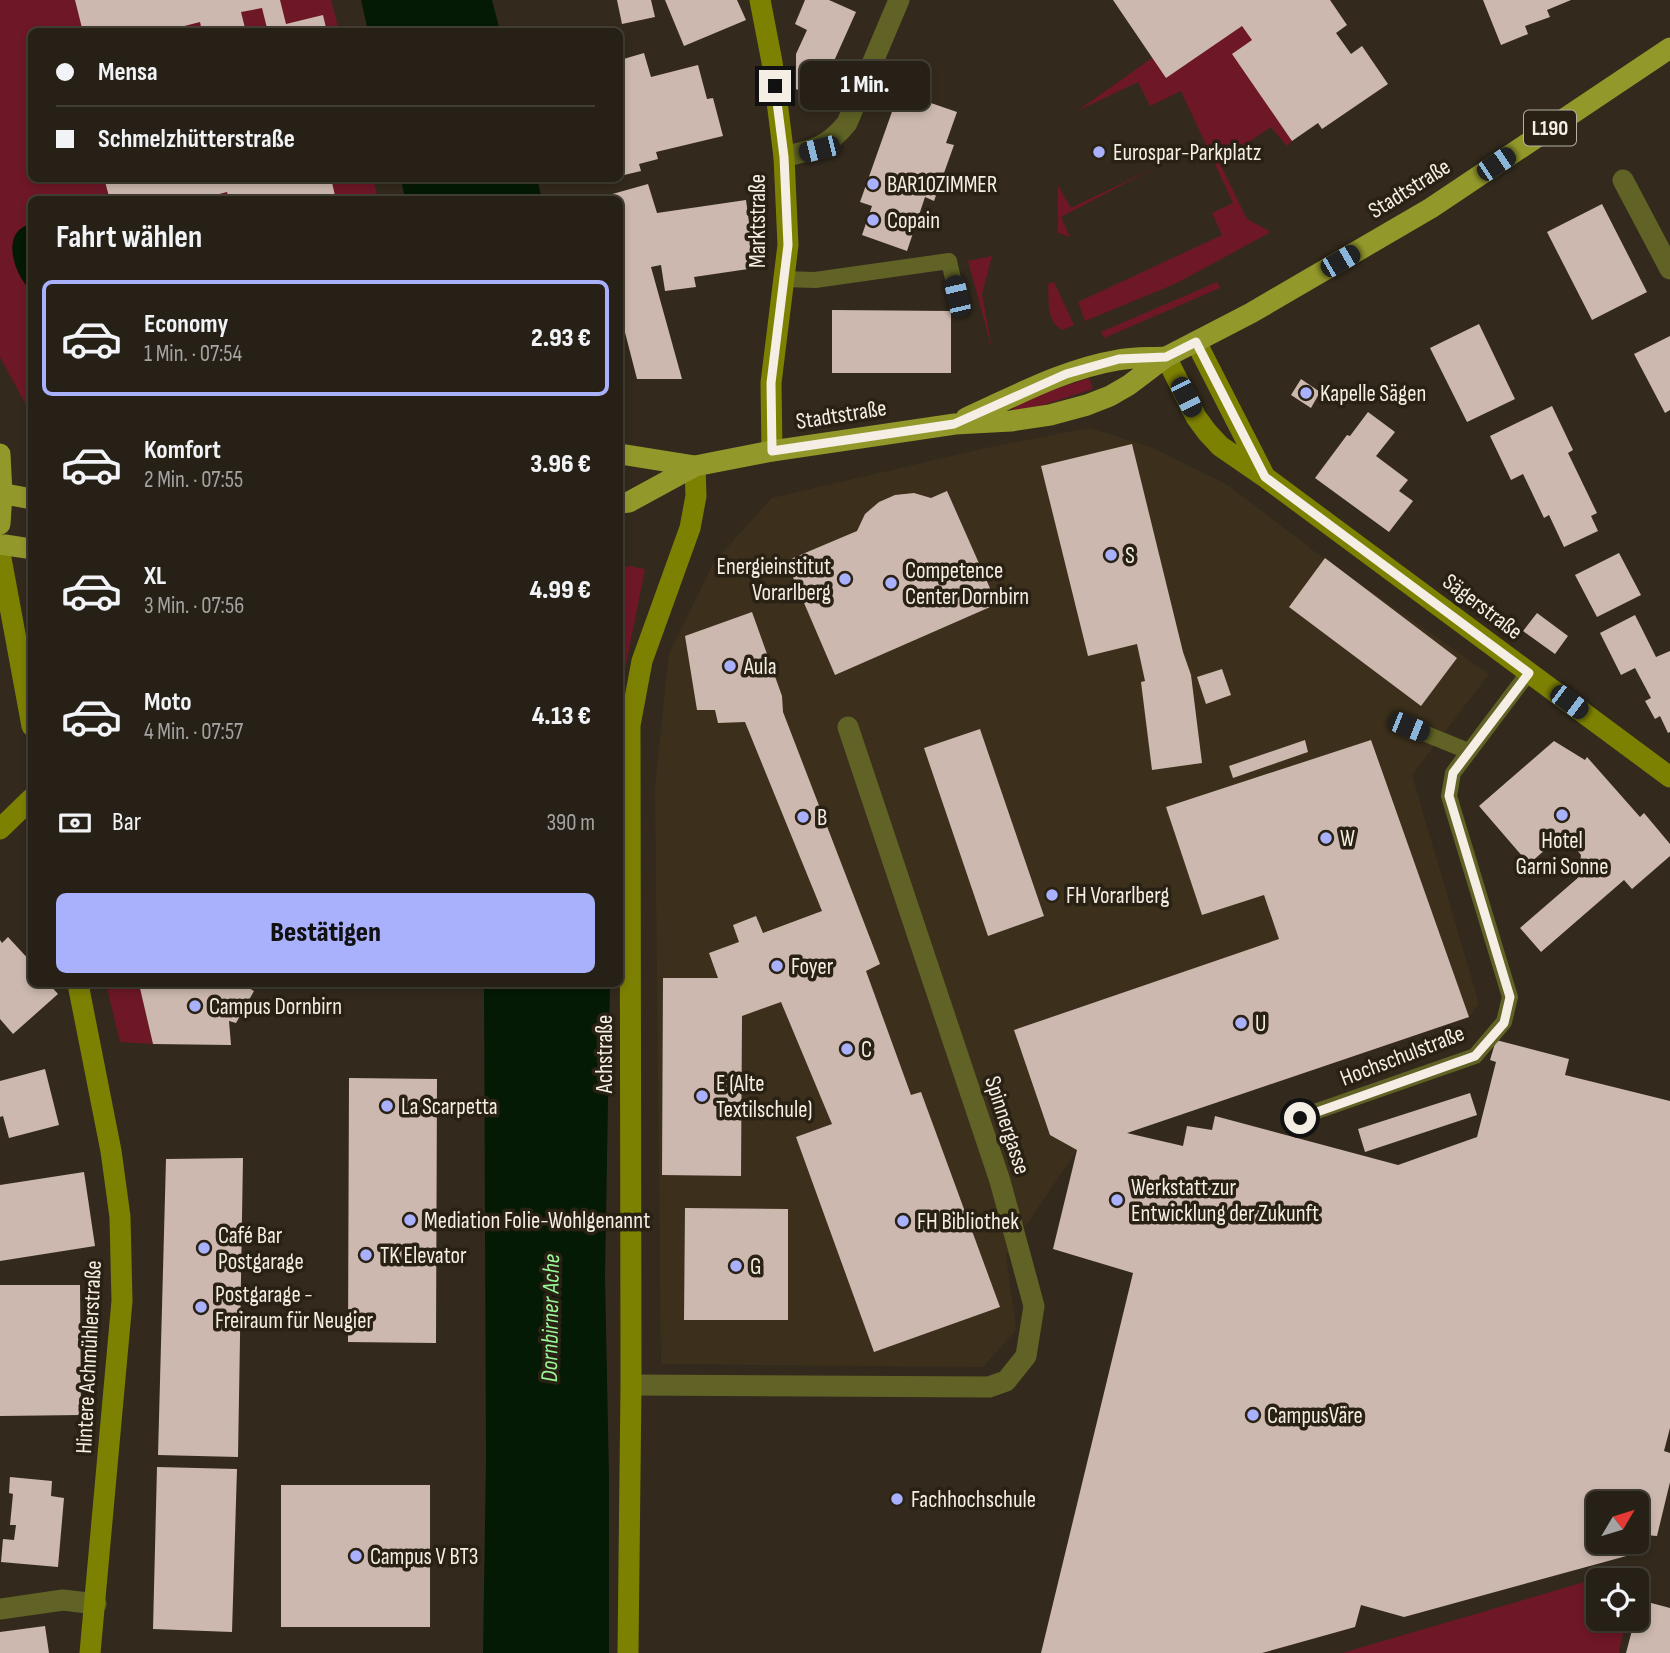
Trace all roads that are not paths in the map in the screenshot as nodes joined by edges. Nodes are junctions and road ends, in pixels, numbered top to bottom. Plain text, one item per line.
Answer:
1 (760, 0) edge
2 (898, 0) edge
3 (1670, 48) edge
4 (784, 157) junction
5 (1623, 180) dead end
6 (1670, 269) edge
7 (783, 279) junction
8 (957, 296) dead end
9 (1196, 342) junction
10 (1166, 357) junction
11 (954, 424) junction
12 (772, 451) junction
13 (0, 454) edge
14 (623, 454) edge
15 (695, 466) junction
16 (1265, 477) junction
17 (1, 493) edge
18 (28, 498) edge
19 (623, 503) edge
20 (0, 524) edge
21 (0, 544) edge
22 (28, 548) edge
23 (0, 553) edge
24 (1529, 673) junction
25 (28, 704) edge
26 (848, 727) dead end
27 (1409, 727) dead end
28 (1468, 751) junction
29 (1670, 777) edge
30 (28, 802) edge
31 (0, 829) edge
32 (79, 987) edge
33 (1300, 1118) dead end
34 (631, 1385) junction
35 (96, 1604) junction
36 (0, 1609) edge
37 (90, 1653) edge
38 (628, 1653) edge

1 - 4 street
2 - 4 street, Marktstraße
3 - 9 main road, Stadtstraße / L190
4 - 7 street, Marktstraße
5 - 6 street
7 - 8 lane
7 - 12 street, Marktstraße
9 - 10 main road, Stadtstraße / L190
9 - 16 street, Sägerstraße
10 - 11 main road, Stadtstraße / L190
10 - 11 main road, Stadtstraße / L190
10 - 16 street, Sägerstraße
11 - 12 main road, Stadtstraße / L190
12 - 15 main road, Stadtstraße / L190
13 - 17 main road
14 - 15 main road, Stadtstraße / L190
15 - 19 main road, Stadtstraße / L190
15 - 34 street, Achstraße
16 - 24 street, Sägerstraße
17 - 18 main road
17 - 20 main road
21 - 22 main road
23 - 25 street
24 - 28 lane, Hochschulstraße
24 - 29 street, Sägerstraße
26 - 34 street, Spinnergasse
27 - 28 lane
28 - 33 lane, Hochschulstraße
30 - 31 street
32 - 35 street, Hintere Achmühlerstraße
34 - 38 street, Achstraße
35 - 36 street
35 - 37 street, Hintere Achmühlerstraße

